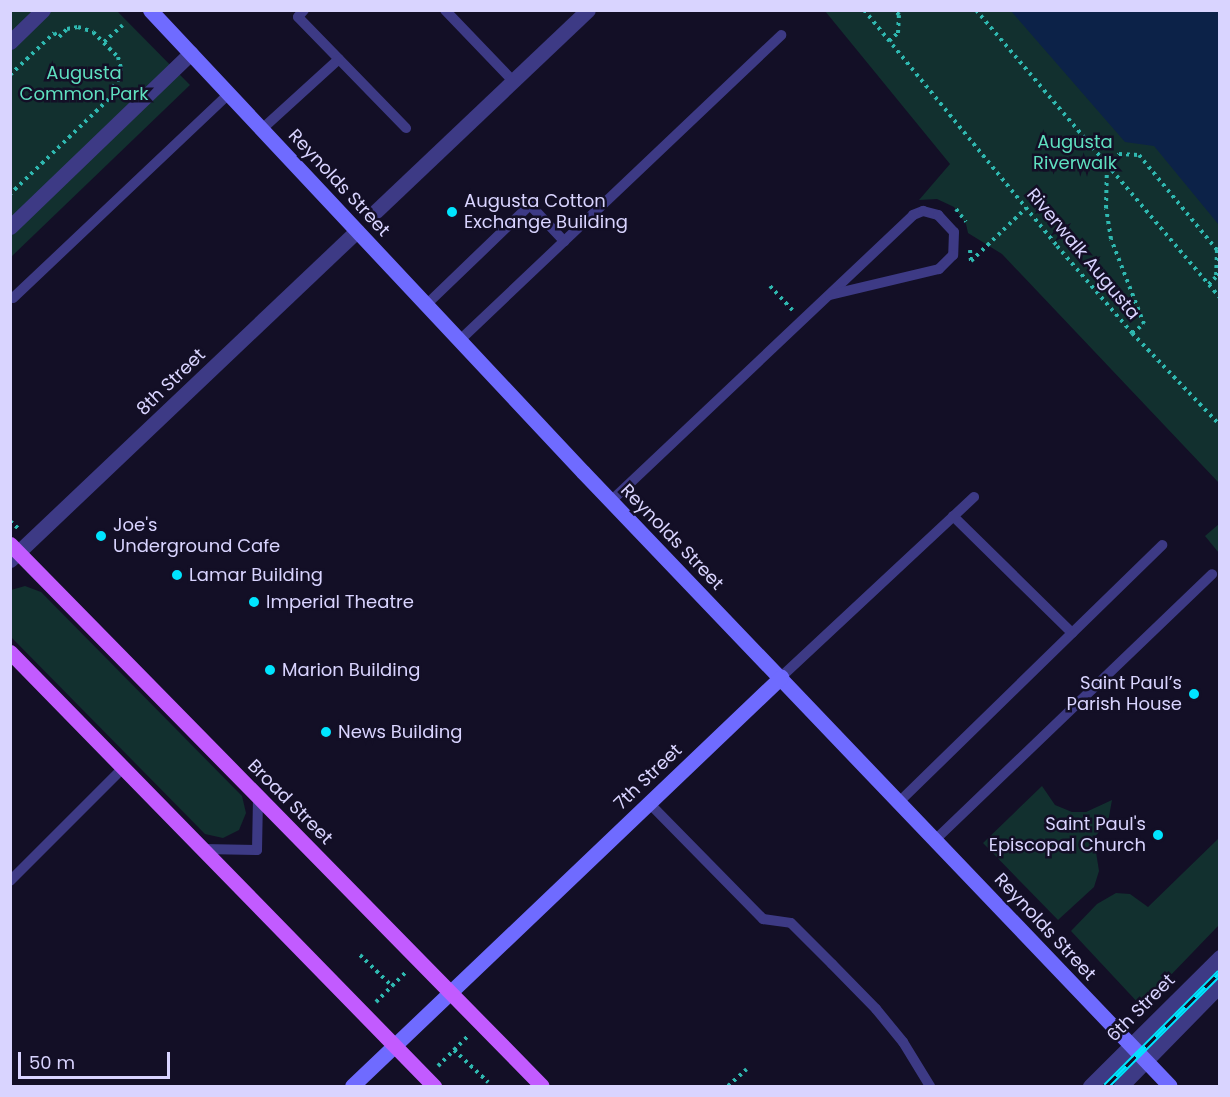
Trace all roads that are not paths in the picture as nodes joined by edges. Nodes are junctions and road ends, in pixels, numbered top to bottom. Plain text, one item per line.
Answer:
1 (44, 10) edge
2 (150, 10) edge
3 (304, 10) edge
4 (445, 10) edge
5 (588, 10) edge
6 (781, 35) dead end
7 (10, 42) edge
8 (191, 53) junction
9 (339, 58) junction
10 (513, 81) junction
11 (229, 94) junction
12 (406, 128) dead end
13 (262, 129) junction
14 (375, 211) dead end
15 (10, 226) edge
16 (357, 231) junction
17 (564, 241) junction
18 (830, 295) junction
19 (13, 298) dead end
20 (426, 305) junction
21 (460, 340) junction
22 (974, 497) dead end
23 (611, 501) junction
24 (953, 516) junction
25 (1162, 545) dead end
26 (13, 552) edge
27 (1212, 574) dead end
28 (1072, 633) junction
29 (10, 652) edge
30 (781, 677) junction
31 (122, 769) junction
32 (258, 798) junction
33 (899, 802) junction
34 (649, 803) junction
35 (935, 840) junction
36 (203, 849) junction
37 (10, 880) edge
38 (1220, 957) edge
39 (1220, 985) edge
40 (450, 992) junction
41 (396, 1045) junction
42 (1130, 1045) junction
43 (1146, 1060) junction
44 (352, 1086) edge
45 (434, 1086) edge
46 (542, 1086) edge
47 (930, 1086) edge
48 (1090, 1086) edge
49 (1121, 1086) edge
50 (1170, 1086) edge

1 - 7 street
2 - 8 main road, Reynolds Street
3 - 9 lane
4 - 10 lane
5 - 10 street
6 - 17 lane
8 - 11 main road, Reynolds Street
8 - 15 street
9 - 12 lane
9 - 13 lane
10 - 14 street
11 - 13 main road, Reynolds Street
11 - 19 lane
13 - 16 main road, Reynolds Street
16 - 20 main road, Reynolds Street
16 - 26 street, 8th Street
17 - 20 lane
17 - 21 lane
18 - 18 lane
18 - 23 lane
20 - 21 main road, Reynolds Street
21 - 23 main road, Reynolds Street
22 - 24 lane, 7th Street
23 - 30 main road, Reynolds Street
24 - 28 lane
24 - 30 lane, 7th Street
25 - 28 lane
26 - 32 main road, Broad Street
27 - 35 lane
28 - 33 lane
29 - 31 main road
30 - 33 main road, Reynolds Street
30 - 34 main road, 7th Street
31 - 36 main road
31 - 37 lane
32 - 36 lane
32 - 40 main road, Broad Street
33 - 35 main road, Reynolds Street
34 - 40 main road, 7th Street
34 - 47 lane
35 - 42 main road, Reynolds Street
36 - 41 main road
38 - 42 street, 6th Street
39 - 43 street
40 - 41 main road, 7th Street
40 - 46 main road, Broad Street
41 - 44 main road, 7th Street
41 - 45 main road
42 - 43 main road, Reynolds Street
42 - 48 street, 6th Street
43 - 49 street
43 - 50 main road, Reynolds Street

